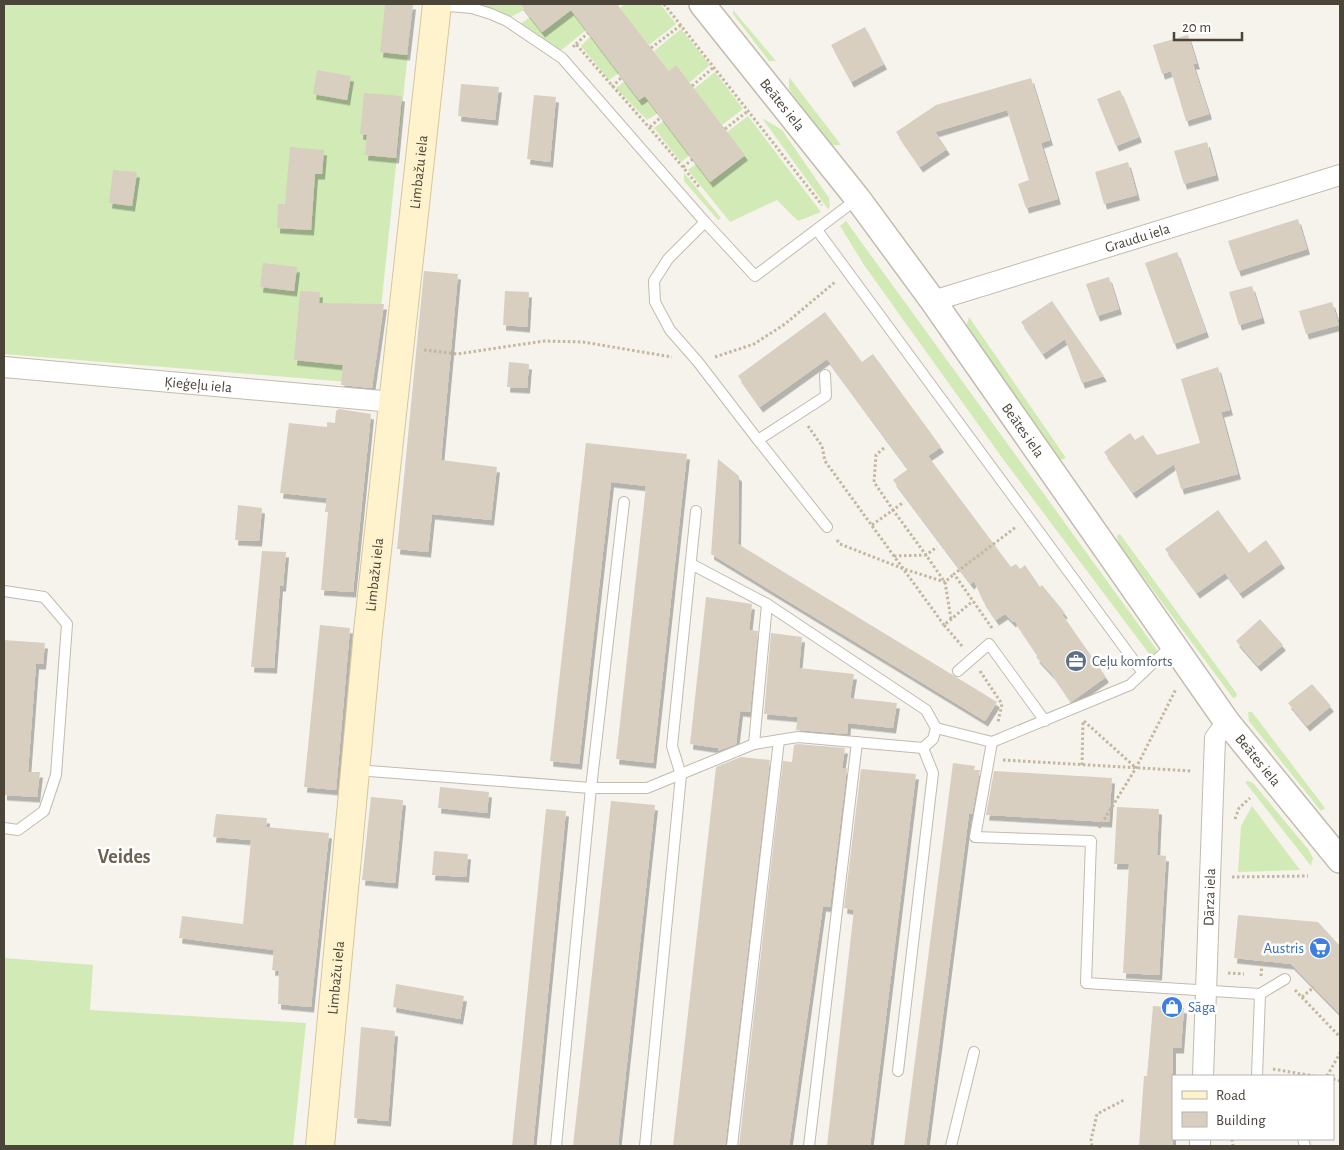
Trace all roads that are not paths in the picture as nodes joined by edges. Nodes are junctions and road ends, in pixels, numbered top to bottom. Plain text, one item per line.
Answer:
1 (702, 4) edge
2 (437, 5) edge
3 (1340, 174) edge
4 (858, 199) junction
5 (705, 222) junction
6 (817, 230) junction
7 (933, 301) junction
8 (4, 367) edge
9 (825, 375) dead end
10 (393, 402) junction
11 (758, 440) junction
12 (624, 502) dead end
13 (696, 511) dead end
14 (827, 527) road end
15 (691, 564) junction
16 (4, 591) edge
17 (767, 604) junction
18 (1172, 645) junction
19 (958, 671) dead end
20 (1143, 673) junction
21 (1045, 721) junction
22 (1227, 722) junction
23 (936, 728) junction
24 (779, 740) junction
25 (857, 742) junction
26 (992, 742) junction
27 (754, 744) junction
28 (923, 748) junction
29 (355, 770) junction
30 (681, 775) junction
31 (591, 788) junction
32 (4, 828) edge
33 (1340, 860) edge
34 (1285, 979) dead end
35 (1207, 990) junction
36 (1260, 994) junction
37 (974, 1052) dead end
38 (898, 1071) dead end
39 (1257, 1072) edge
40 (1203, 1075) edge
41 (320, 1146) edge
42 (556, 1146) edge
43 (645, 1146) edge
44 (732, 1146) edge
45 (809, 1146) edge
46 (951, 1146) edge

1 - 4 street, Beātes iela
2 - 5 lane
2 - 10 main road, Limbažu iela
3 - 7 street, Graudu iela
4 - 6 lane
4 - 7 street, Beātes iela
5 - 6 lane
5 - 11 lane
6 - 20 lane
7 - 18 street, Beātes iela
8 - 10 street, Ķieģeļu iela
9 - 11 lane
10 - 29 main road, Limbažu iela
11 - 14 lane
12 - 31 lane
13 - 15 lane
15 - 17 lane
15 - 30 lane
16 - 32 lane
17 - 23 lane
17 - 27 lane
18 - 20 lane
18 - 22 street, Beātes iela
19 - 21 lane
20 - 21 lane
21 - 26 lane
22 - 33 street, Beātes iela
22 - 35 street, Dārza iela
23 - 26 lane
23 - 28 lane
24 - 25 lane
24 - 27 lane
24 - 44 lane
25 - 28 lane
25 - 45 lane
26 - 35 lane
27 - 30 lane
28 - 38 lane
29 - 31 lane
29 - 41 main road, Limbažu iela
30 - 31 lane
30 - 43 lane
31 - 42 lane
34 - 36 lane
35 - 36 lane
35 - 40 street, Dārza iela
36 - 39 lane
37 - 46 lane

